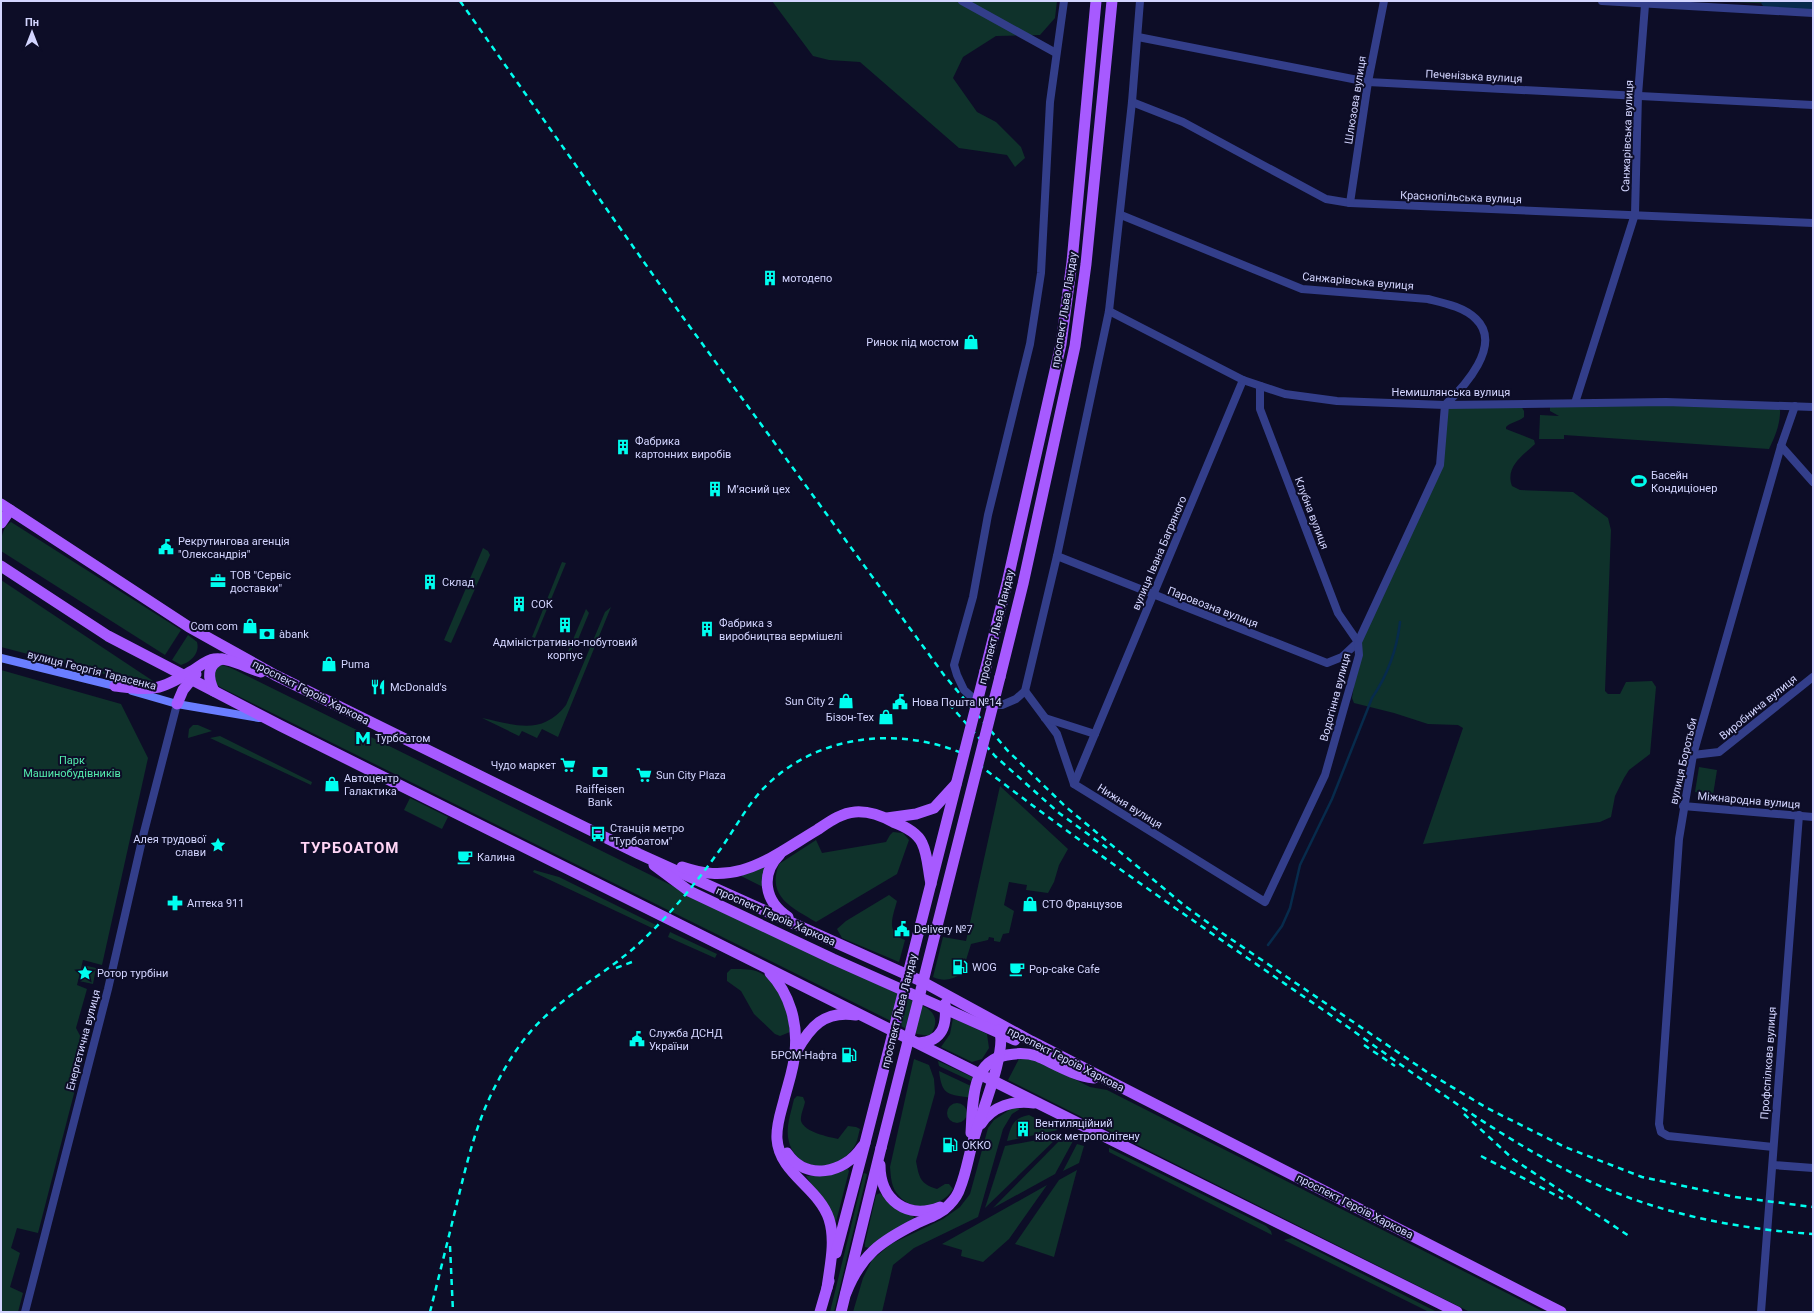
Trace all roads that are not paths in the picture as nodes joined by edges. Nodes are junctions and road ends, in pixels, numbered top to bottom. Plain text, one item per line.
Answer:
1 (962, 1) edge
2 (1064, 1) edge
3 (1096, 1) edge
4 (1112, 1) edge
5 (1140, 1) edge
6 (1384, 1) edge
7 (1602, 1) edge
8 (1645, 5) junction
9 (1813, 13) edge
10 (1138, 37) junction
11 (1056, 53) junction
12 (1368, 82) junction
13 (1638, 95) junction
14 (1132, 102) junction
15 (1813, 105) edge
16 (1350, 203) junction
17 (1635, 214) junction
18 (1121, 215) junction
19 (1813, 223) edge
20 (1109, 310) junction
21 (1243, 380) junction
22 (1260, 386) junction
23 (1574, 403) junction
24 (1445, 405) junction
25 (1795, 406) junction
26 (1813, 407) edge
27 (1781, 446) junction
28 (1813, 482) edge
29 (5, 507) edge
30 (1, 523) edge
31 (1057, 556) junction
32 (1, 566) edge
33 (1153, 595) junction
34 (1358, 642) junction
35 (1, 658) edge
36 (223, 659) junction
37 (276, 676) junction
38 (188, 677) junction
39 (1813, 677) edge
40 (115, 686) junction
41 (214, 691) junction
42 (1025, 691) junction
43 (177, 704) junction
44 (1045, 718) junction
45 (269, 719) junction
46 (1095, 734) junction
47 (1693, 755) junction
48 (956, 784) junction
49 (1074, 784) junction
50 (1683, 806) junction
51 (1799, 815) junction
52 (1813, 816) edge
53 (886, 818) junction
54 (786, 848) junction
55 (639, 854) junction
56 (932, 884) junction
57 (1265, 902) joint
58 (826, 939) junction
59 (764, 968) junction
60 (932, 987) junction
61 (931, 1003) junction
62 (945, 1009) junction
63 (862, 1016) junction
64 (991, 1020) junction
65 (944, 1022) junction
66 (997, 1033) junction
67 (919, 1043) junction
68 (795, 1053) junction
69 (996, 1058) junction
70 (979, 1074) junction
71 (991, 1079) junction
72 (1106, 1080) junction
73 (1049, 1108) junction
74 (778, 1124) junction
75 (974, 1135) junction
76 (864, 1143) junction
77 (1773, 1147) junction
78 (881, 1148) junction
79 (971, 1149) junction
80 (861, 1160) junction
81 (877, 1164) junction
82 (1773, 1164) junction
83 (1813, 1168) edge
84 (953, 1201) junction
85 (827, 1288) junction
86 (846, 1293) junction
87 (25, 1312) edge
88 (820, 1312) edge
89 (841, 1312) edge
90 (1457, 1312) edge
91 (1561, 1312) edge
92 (1761, 1312) edge

1 - 11 street
2 - 11 street
3 - 48 main road, проспект Льва Ландау, bridge
4 - 78 main road, проспект Льва Ландау, bridge
5 - 10 street
6 - 12 street, Шлюзова вулиця
7 - 8 street
8 - 9 street
8 - 13 street, Санжарівська вулиця
10 - 12 street, Печенізька вулиця
10 - 14 street
11 - 42 street
12 - 13 street, Печенізька вулиця
12 - 16 street, Шлюзова вулиця
13 - 15 street, Печенізька вулиця
13 - 17 street, Санжарівська вулиця
14 - 16 street, Краснопільська вулиця
14 - 18 street
16 - 17 street, Краснопільська вулиця
17 - 19 street, Краснопільська вулиця
17 - 23 street, Санжарівська вулиця
18 - 20 street
18 - 24 street, Санжарівська вулиця
20 - 21 street, Немишлянська вулиця
20 - 31 street
21 - 22 street, Немишлянська вулиця
21 - 33 street, вулиця Івана Багряного
22 - 24 street, Немишлянська вулиця
22 - 34 street, Клубна вулиця
23 - 24 street, Немишлянська вулиця
23 - 25 street, Немишлянська вулиця
24 - 34 street, Водогінна вулиця
25 - 26 street, Немишлянська вулиця
25 - 27 street, вулиця Боротьби
27 - 28 street
27 - 47 street, вулиця Боротьби
29 - 30 main road
29 - 37 main road, проспект Героїв Харкова
31 - 33 street, Паровозна вулиця
31 - 42 street
32 - 38 main road
33 - 34 street, Паровозна вулиця
33 - 46 street, вулиця Івана Багряного
34 - 57 street, Водогінна вулиця
35 - 40 main road, вулиця Георгія Тарасенка
36 - 37 main road
36 - 38 main road
36 - 41 main road
37 - 55 main road, проспект Героїв Харкова
38 - 40 main road
38 - 41 main road
38 - 43 main road
39 - 47 street, Виробнича вулиця
40 - 43 main road, вулиця Георгія Тарасенка
41 - 45 main road
42 - 44 street
43 - 45 main road, вулиця Георгія Тарасенка
43 - 87 street, Енергетична вулиця
44 - 46 street
44 - 49 street
45 - 59 main road
46 - 49 street, вулиця Івана Багряного
47 - 50 street, вулиця Боротьби
48 - 53 main road
48 - 56 main road, проспект Льва Ландау, bridge
49 - 57 street, Нижня вулиця
50 - 51 street, Міжнародна вулиця
50 - 77 street, вулиця Боротьби
51 - 52 street, Міжнародна вулиця
51 - 77 street, Профспілкова вулиця
53 - 54 main road
53 - 56 main road
54 - 55 main road
54 - 58 main road
55 - 58 main road, проспект Героїв Харкова
55 - 61 main road
56 - 76 main road, проспект Льва Ландау, bridge
58 - 60 main road, проспект Героїв Харкова
59 - 63 main road
59 - 68 main road
60 - 62 main road
60 - 64 main road, проспект Героїв Харкова
61 - 62 main road
61 - 65 main road
62 - 65 main road
62 - 66 main road
63 - 67 main road
63 - 68 main road
64 - 66 main road
64 - 72 main road, проспект Героїв Харкова
65 - 67 main road
66 - 69 main road
66 - 72 main road
67 - 70 main road
68 - 74 main road
69 - 70 main road
69 - 71 main road
69 - 72 main road
70 - 71 main road
70 - 79 main road
71 - 73 main road
71 - 75 main road
72 - 91 main road, проспект Героїв Харкова
73 - 75 main road
73 - 90 main road
74 - 76 main road
74 - 85 main road
75 - 79 main road
76 - 80 main road, проспект Льва Ландау
77 - 82 street, Профспілкова вулиця
78 - 81 main road, проспект Льва Ландау
78 - 84 main road
79 - 84 main road
80 - 81 main road
80 - 85 main road, проспект Льва Ландау
81 - 86 main road, проспект Льва Ландау
82 - 83 street
82 - 92 street, Профспілкова вулиця
84 - 86 main road
85 - 88 main road, проспект Льва Ландау
86 - 89 main road, проспект Льва Ландау

